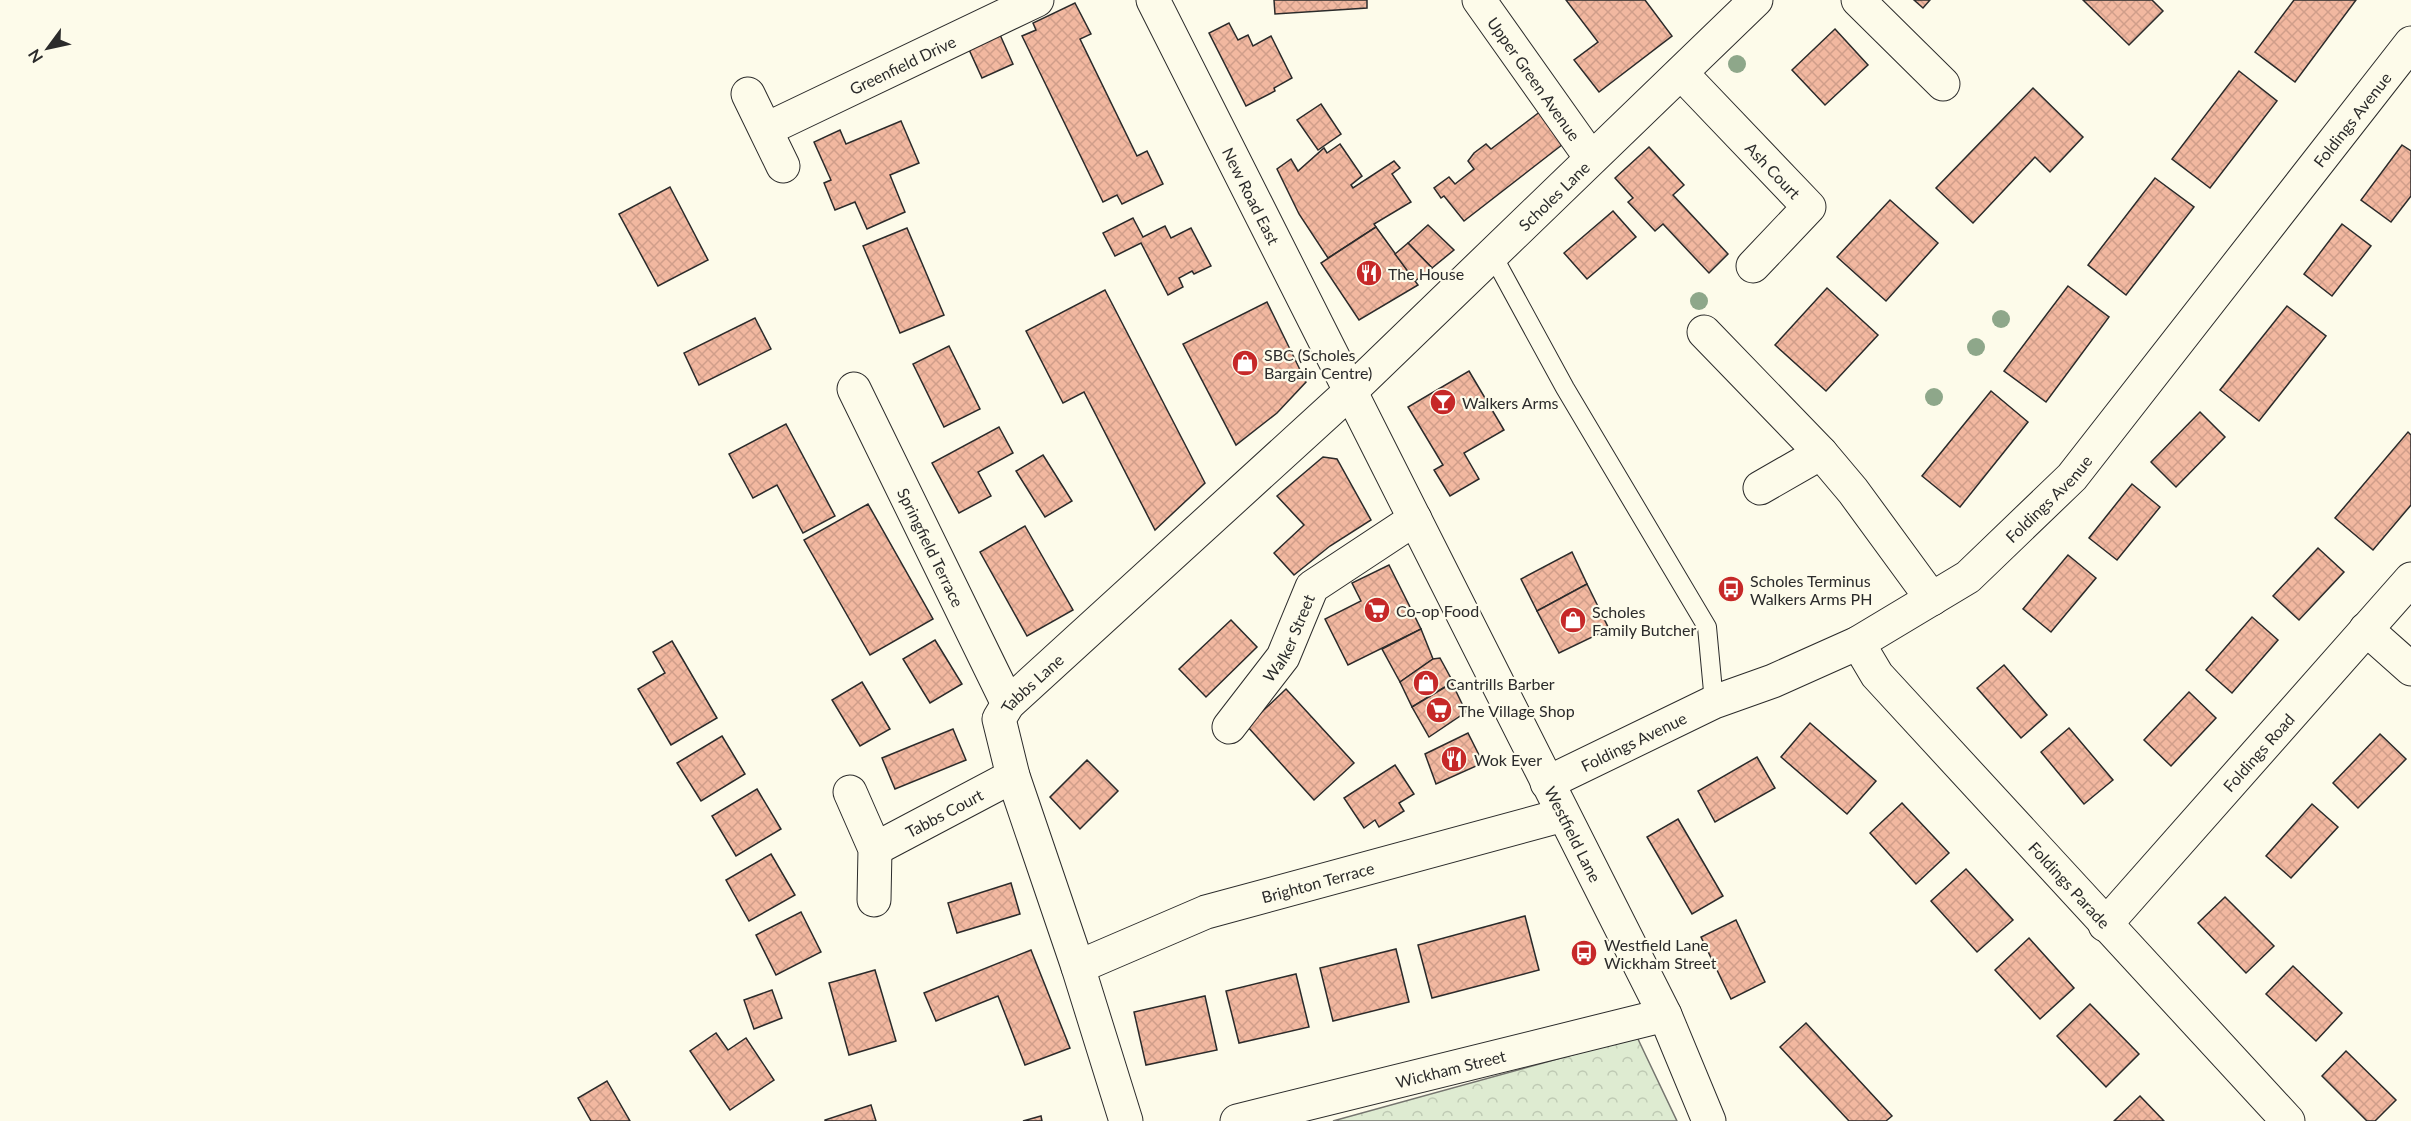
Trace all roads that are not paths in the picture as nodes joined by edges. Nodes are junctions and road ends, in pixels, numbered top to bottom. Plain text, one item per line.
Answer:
1 (1037, 0) edge
2 (1153, 0) edge
3 (1479, 0) edge
4 (1756, 0) edge
5 (1858, 0) edge
6 (2411, 43) edge
7 (1682, 73) junction
8 (1943, 84) dead end
9 (748, 94) dead end
10 (767, 129) junction
11 (1591, 158) junction
12 (783, 166) dead end
13 (1493, 256) junction
14 (1753, 266) dead end
15 (1704, 332) dead end
16 (854, 388) dead end
17 (1352, 390) junction
18 (1821, 453) junction
19 (1760, 488) dead end
20 (1415, 519) junction
21 (2411, 579) edge
22 (1932, 600) junction
23 (2366, 629) junction
24 (1858, 643) junction
25 (2411, 669) edge
26 (1714, 702) junction
27 (1008, 704) junction
28 (1229, 727) dead end
29 (1013, 776) junction
30 (1547, 783) junction
31 (850, 792) dead end
32 (1563, 815) junction
33 (875, 849) junction
34 (874, 900) dead end
35 (2105, 925) junction
36 (1078, 967) junction
37 (1665, 1015) junction
38 (1126, 1121) edge
39 (1237, 1121) edge
40 (1709, 1121) edge
41 (2288, 1121) edge

1 - 10 street, Greenfield Drive
2 - 17 street, New Road East
3 - 11 street, Upper Green Avenue
4 - 7 street, Scholes Lane
5 - 8 street
6 - 22 street, Foldings Avenue
7 - 11 street, Scholes Lane
7 - 14 street, Ash Court
9 - 10 street
10 - 12 street
11 - 13 street, Scholes Lane
13 - 17 street, Scholes Lane
13 - 26 lane
15 - 18 street
16 - 27 street, Springfield Terrace
17 - 20 street, Westfield Lane
17 - 27 street, Tabbs Lane
18 - 19 street
18 - 22 street
20 - 28 street, Walker Street
20 - 30 street, Westfield Lane
21 - 23 street, Foldings Road
22 - 24 street, Foldings Avenue
23 - 25 street
23 - 35 street, Foldings Road
24 - 26 street, Foldings Avenue
24 - 35 street, Foldings Parade
26 - 30 street, Foldings Avenue
27 - 29 street, Tabbs Lane
29 - 33 street, Tabbs Court
29 - 36 street, Tabbs Lane
30 - 32 street, Westfield Lane
31 - 33 street
32 - 36 street, Brighton Terrace
32 - 37 street, Westfield Lane
33 - 34 street
35 - 41 street, Foldings Parade
36 - 38 street, Tabbs Lane
37 - 39 street, Wickham Street
37 - 40 street, Westfield Lane

